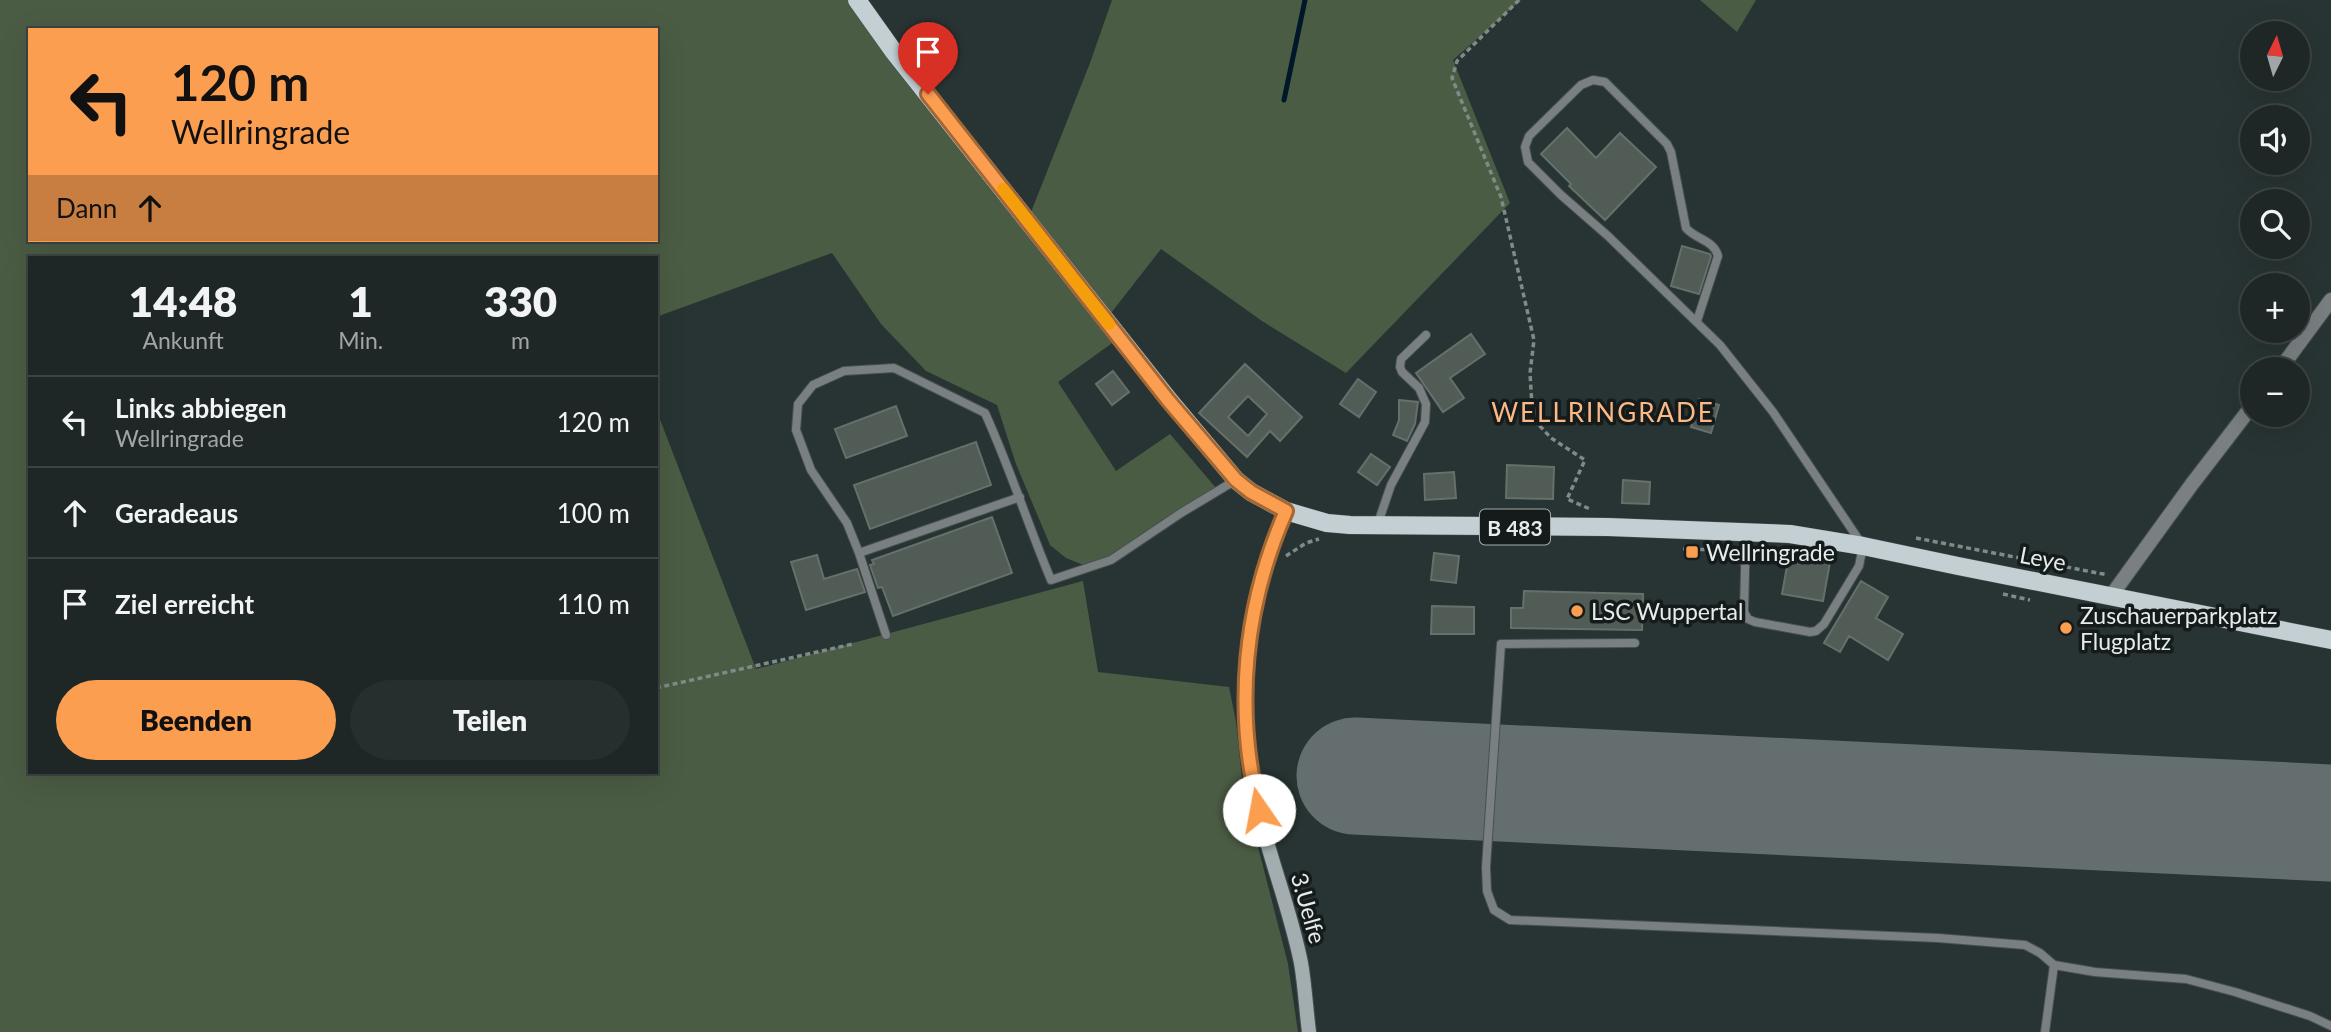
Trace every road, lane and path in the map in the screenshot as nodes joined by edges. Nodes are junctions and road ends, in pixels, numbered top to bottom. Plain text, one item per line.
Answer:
1 (857, 0) edge
2 (1520, 0) edge
3 (2331, 300) edge
4 (1697, 321) junction
5 (1426, 335) dead end
6 (2289, 357) edge
7 (2240, 422) edge
8 (1236, 480) junction
9 (1020, 497) junction
10 (1286, 511) junction
11 (1377, 526) junction
12 (1608, 527) junction
13 (1746, 531) junction
14 (1913, 537) dead end
15 (1323, 538) dead end
16 (1863, 545) junction
17 (1671, 547) dead end
18 (1734, 550) dead end
19 (859, 553) junction
20 (1283, 559) dead end
21 (2124, 578) junction
22 (2111, 596) junction
23 (886, 635) dead end
24 (2331, 640) edge
25 (1635, 643) dead end
26 (853, 644) dead end
27 (658, 688) edge
28 (2054, 965) junction
29 (2331, 1026) edge
30 (1309, 1032) edge
31 (2045, 1032) edge

1 - 8 main road, B 483
2 - 12 path
3 - 6 street
4 - 4 lane
4 - 16 lane
5 - 11 lane
7 - 21 street
8 - 9 lane
8 - 10 main road, B 483
9 - 19 lane
9 - 19 lane
10 - 11 main road, B 483
10 - 30 street, 3.Uelfe
11 - 12 main road, B 483
12 - 13 main road, B 483
13 - 16 main road, Leye / B 483
13 - 16 lane
14 - 21 path
15 - 20 path
16 - 22 main road, Leye / B 483
17 - 18 path
19 - 23 lane
21 - 22 street
22 - 24 main road, Leye / B 483
25 - 28 lane
26 - 27 path
28 - 29 lane
28 - 31 lane

